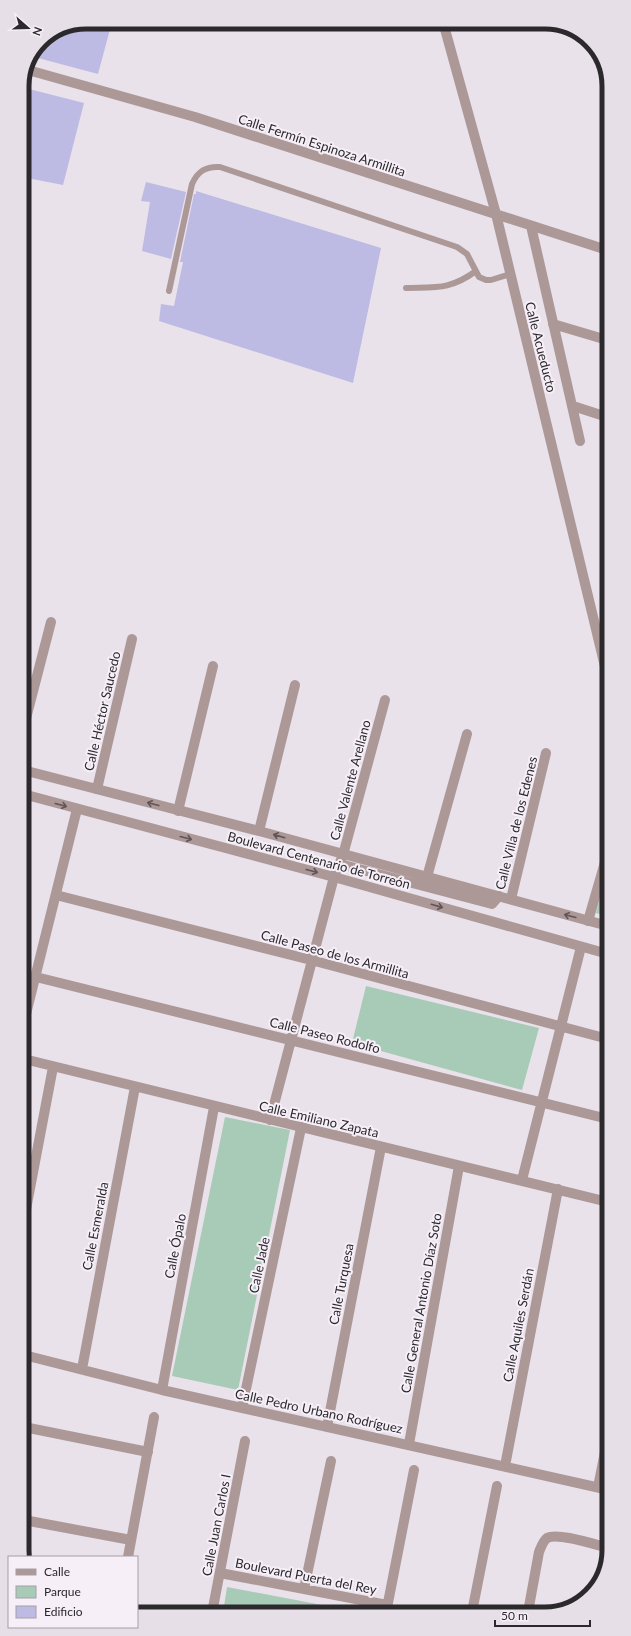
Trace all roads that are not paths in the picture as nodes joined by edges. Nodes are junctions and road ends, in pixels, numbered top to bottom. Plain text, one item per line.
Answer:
1 (445, 29) edge
2 (31, 71) edge
3 (496, 214) junction
4 (531, 226) junction
5 (602, 248) edge
6 (476, 271) junction
7 (510, 274) junction
8 (406, 288) dead end
9 (169, 291) dead end
10 (553, 324) junction
11 (602, 339) edge
12 (573, 406) junction
13 (602, 415) edge
14 (580, 441) dead end
15 (51, 622) dead end
16 (132, 639) dead end
17 (602, 654) edge
18 (213, 666) dead end
19 (295, 685) dead end
20 (384, 700) dead end
21 (29, 707) edge
22 (467, 734) dead end
23 (546, 753) dead end
24 (29, 772) edge
25 (97, 789) junction
26 (29, 796) edge
27 (77, 809) junction
28 (178, 811) junction
29 (259, 831) junction
30 (341, 859) junction
31 (602, 873) edge
32 (334, 877) junction
33 (428, 877) junction
34 (56, 896) junction
35 (499, 896) junction
36 (510, 900) junction
37 (588, 921) junction
38 (602, 924) edge
39 (581, 946) junction
40 (602, 952) edge
41 (311, 960) junction
42 (36, 977) junction
43 (29, 1006) edge
44 (560, 1027) junction
45 (602, 1037) edge
46 (290, 1040) junction
47 (29, 1060) edge
48 (53, 1066) junction
49 (135, 1087) junction
50 (541, 1102) junction
51 (214, 1107) junction
52 (602, 1117) edge
53 (270, 1120) junction
54 (301, 1128) junction
55 (381, 1147) junction
56 (459, 1166) junction
57 (522, 1180) junction
58 (558, 1190) junction
59 (29, 1193) edge
60 (602, 1201) edge
61 (29, 1356) edge
62 (82, 1369) junction
63 (162, 1390) junction
64 (242, 1408) junction
65 (154, 1418) dead end
66 (327, 1426) junction
67 (29, 1428) dead end
68 (245, 1441) dead end
69 (409, 1444) junction
70 (148, 1452) junction
71 (331, 1462) dead end
72 (505, 1466) junction
73 (602, 1467) edge
74 (414, 1470) dead end
75 (497, 1486) dead end
76 (598, 1487) junction
77 (602, 1488) edge
78 (29, 1521) edge
79 (131, 1540) junction
80 (602, 1546) edge
81 (128, 1556) edge
82 (220, 1573) junction
83 (304, 1589) junction
84 (213, 1607) edge
85 (379, 1607) edge
86 (387, 1607) edge
87 (473, 1607) edge
88 (529, 1607) edge

1 - 3 street, Calle Acueducto
2 - 3 street, Calle Fermín Espinoza Armillita
3 - 4 street, Calle Fermín Espinoza Armillita
3 - 7 street, Calle Acueducto
4 - 5 street, Calle Fermín Espinoza Armillita
4 - 10 street, Calle Acueducto
6 - 7 lane
6 - 8 lane
6 - 9 lane
7 - 17 street, Calle Acueducto
10 - 11 street
10 - 12 street, Calle Acueducto
12 - 13 street
12 - 14 street, Calle Acueducto
15 - 21 street
16 - 25 street, Calle Héctor Saucedo
18 - 28 street
19 - 29 street
20 - 30 street, Calle Valente Arellano
22 - 33 street
23 - 36 street, Calle Villa de los Edenes
24 - 25 street, Boulevard Centenario de Torreón
28 -> 25 street, Boulevard Centenario de Torreón
26 -> 27 street, Boulevard Centenario de Torreón
27 -> 32 street, Boulevard Centenario de Torreón
27 - 34 street
28 - 29 street, Boulevard Centenario de Torreón
30 -> 29 street, Boulevard Centenario de Torreón
30 - 32 street, Calle Valente Arellano
30 - 33 street, Boulevard Centenario de Torreón
30 - 35 street
31 - 37 street
32 -> 39 street, Boulevard Centenario de Torreón
32 - 41 street, Calle Valente Arellano
33 - 35 street, Boulevard Centenario de Torreón
34 - 41 street, Calle Paseo de los Armillita
34 - 42 street
35 - 36 street, Boulevard Centenario de Torreón
37 -> 36 street, Boulevard Centenario de Torreón
37 - 38 street, Boulevard Centenario de Torreón
39 - 40 street, Boulevard Centenario de Torreón
39 - 44 street
41 - 44 street, Calle Paseo de los Armillita
41 - 46 street, Calle Valente Arellano
42 - 43 street
42 - 46 street, Calle Paseo Rodolfo
44 - 45 street, Calle Paseo de los Armillita
44 - 50 street
46 - 50 street, Calle Paseo Rodolfo
46 - 53 street, Calle Valente Arellano
47 - 48 street, Calle Emiliano Zapata
48 - 49 street, Calle Emiliano Zapata
48 - 59 street
49 - 51 street, Calle Emiliano Zapata
49 - 62 street, Calle Esmeralda
50 - 52 street, Calle Paseo Rodolfo
50 - 57 street
51 - 53 street, Calle Emiliano Zapata
51 - 63 street, Calle Ópalo
53 - 54 street, Calle Emiliano Zapata
54 - 55 street, Calle Emiliano Zapata
54 - 64 street, Calle Jade
55 - 56 street, Calle Emiliano Zapata
55 - 66 street, Calle Turquesa
56 - 57 street, Calle Emiliano Zapata
56 - 69 street, Calle General Antonio Díaz Soto
57 - 58 street, Calle Emiliano Zapata
58 - 60 street, Calle Emiliano Zapata
58 - 72 street, Calle Aquiles Serdán
61 - 62 street, Calle Pedro Urbano Rodríguez
62 - 63 street, Calle Pedro Urbano Rodríguez
63 - 64 street, Calle Pedro Urbano Rodríguez
64 - 66 street, Calle Pedro Urbano Rodríguez
65 - 70 street
66 - 69 street, Calle Pedro Urbano Rodríguez
67 - 70 street
68 - 82 street, Calle Juan Carlos I
69 - 72 street, Calle Pedro Urbano Rodríguez
70 - 79 street
71 - 83 street
72 - 76 street, Calle Pedro Urbano Rodríguez
73 - 76 street
74 - 86 street
75 - 87 street
76 - 77 street, Calle Pedro Urbano Rodríguez
78 - 79 street
79 - 81 street
80 - 88 street
82 - 83 street, Boulevard Puerta del Rey
82 - 84 street, Calle Juan Carlos I
83 - 85 street, Boulevard Puerta del Rey

